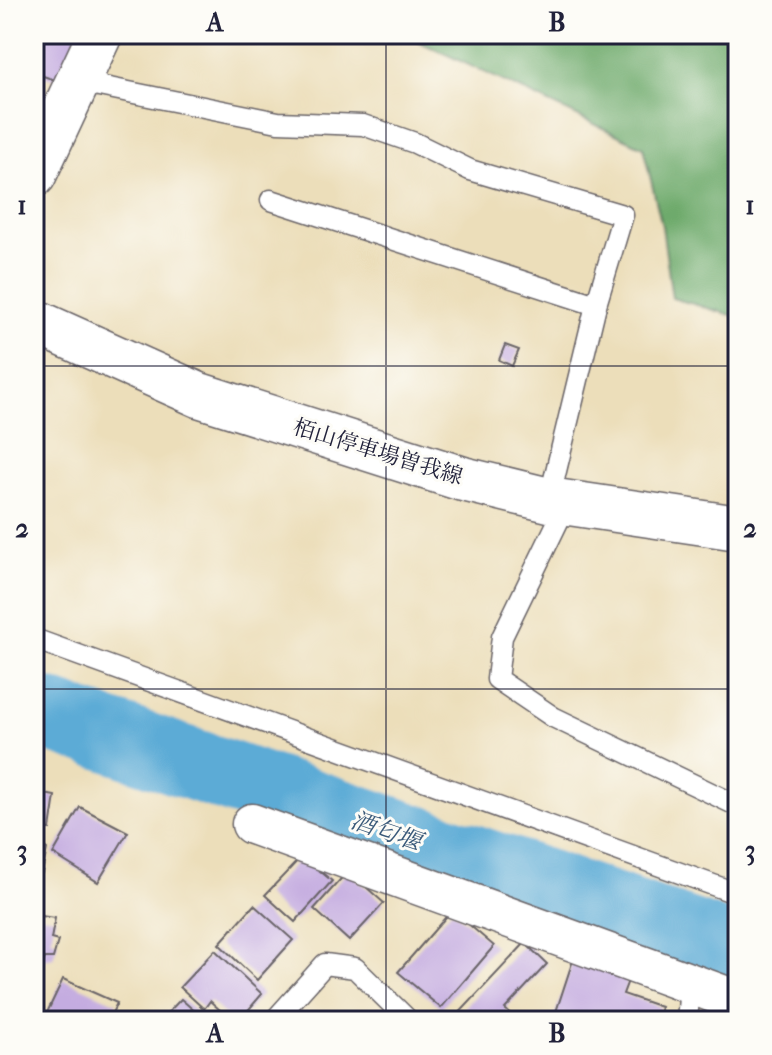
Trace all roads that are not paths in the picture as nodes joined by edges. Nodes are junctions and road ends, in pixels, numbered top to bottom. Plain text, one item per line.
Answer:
1 (100, 34) edge
2 (79, 82) junction
3 (34, 175) edge
4 (271, 200) dead end
5 (596, 305) junction
6 (34, 321) edge
7 (558, 502) junction
8 (738, 528) edge
9 (34, 639) edge
10 (738, 806) edge
11 (252, 824) dead end
12 (738, 894) edge
13 (738, 1001) edge
14 (689, 1003) edge
15 (274, 1021) edge
16 (409, 1021) edge

1 - 2 main road
2 - 3 main road
2 - 5 lane
4 - 5 lane
5 - 7 lane
6 - 7 main road, 栢山停車場曽我線
7 - 8 main road, 栢山停車場曽我線
7 - 10 lane
9 - 12 lane
11 - 14 street
13 - 14 street
15 - 16 lane

